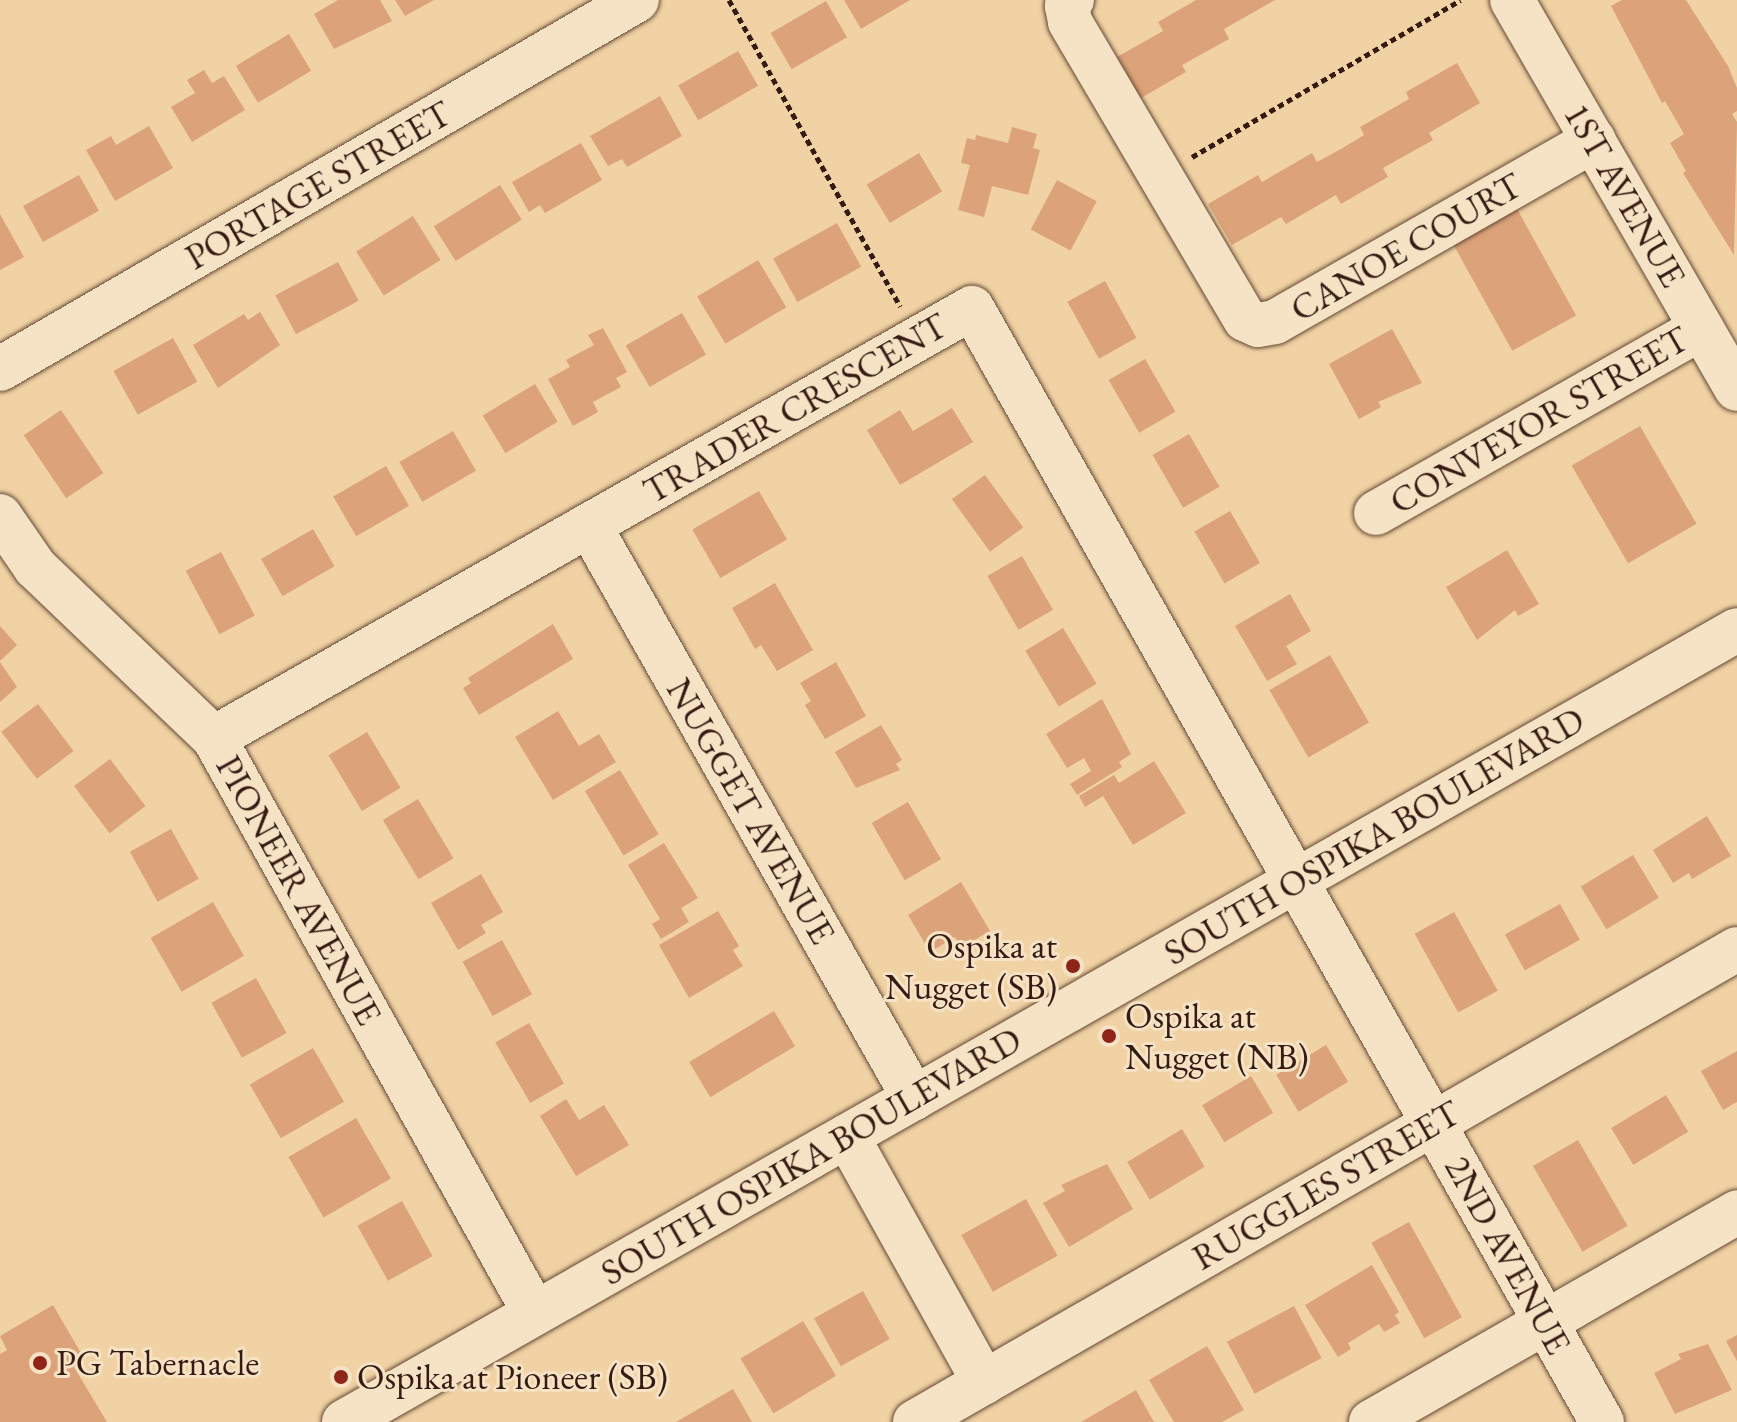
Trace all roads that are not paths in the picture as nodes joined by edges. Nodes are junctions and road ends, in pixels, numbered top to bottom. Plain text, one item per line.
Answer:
1 (637, 0) edge
2 (1072, 0) edge
3 (1512, 0) edge
4 (1594, 140) junction
5 (1701, 328) junction
6 (0, 369) edge
7 (1737, 389) edge
8 (1376, 513) dead end
9 (0, 516) edge
10 (589, 525) junction
11 (1737, 630) edge
12 (214, 738) junction
13 (1292, 882) junction
14 (1737, 949) edge
15 (914, 1098) junction
16 (1433, 1123) junction
17 (847, 1136) junction
18 (1737, 1212) edge
19 (534, 1312) junction
20 (1546, 1322) junction
21 (984, 1382) junction
22 (344, 1422) edge
23 (915, 1422) edge
24 (1371, 1422) edge
25 (1602, 1422) edge

1 - 6 street, PORTAGE STREET
2 - 4 street, CANOE COURT
3 - 4 street, 1ST AVENUE
4 - 5 street, 1ST AVENUE
5 - 7 street, 1ST AVENUE
5 - 8 street, CONVEYOR STREET
9 - 12 street, PIONEER AVENUE
10 - 12 street, TRADER CRESCENT
10 - 13 street, TRADER CRESCENT
10 - 15 street, NUGGET AVENUE
11 - 13 street, SOUTH OSPIKA BOULEVARD
12 - 19 street, PIONEER AVENUE
13 - 15 street, SOUTH OSPIKA BOULEVARD
13 - 16 street, 2ND AVENUE
14 - 16 street, RUGGLES STREET
15 - 17 street, SOUTH OSPIKA BOULEVARD
16 - 20 street, 2ND AVENUE
16 - 21 street, RUGGLES STREET
17 - 19 street, SOUTH OSPIKA BOULEVARD
17 - 21 street
18 - 20 street
19 - 22 street, SOUTH OSPIKA BOULEVARD
20 - 24 street
20 - 25 street, 2ND AVENUE
21 - 23 street, RUGGLES STREET

